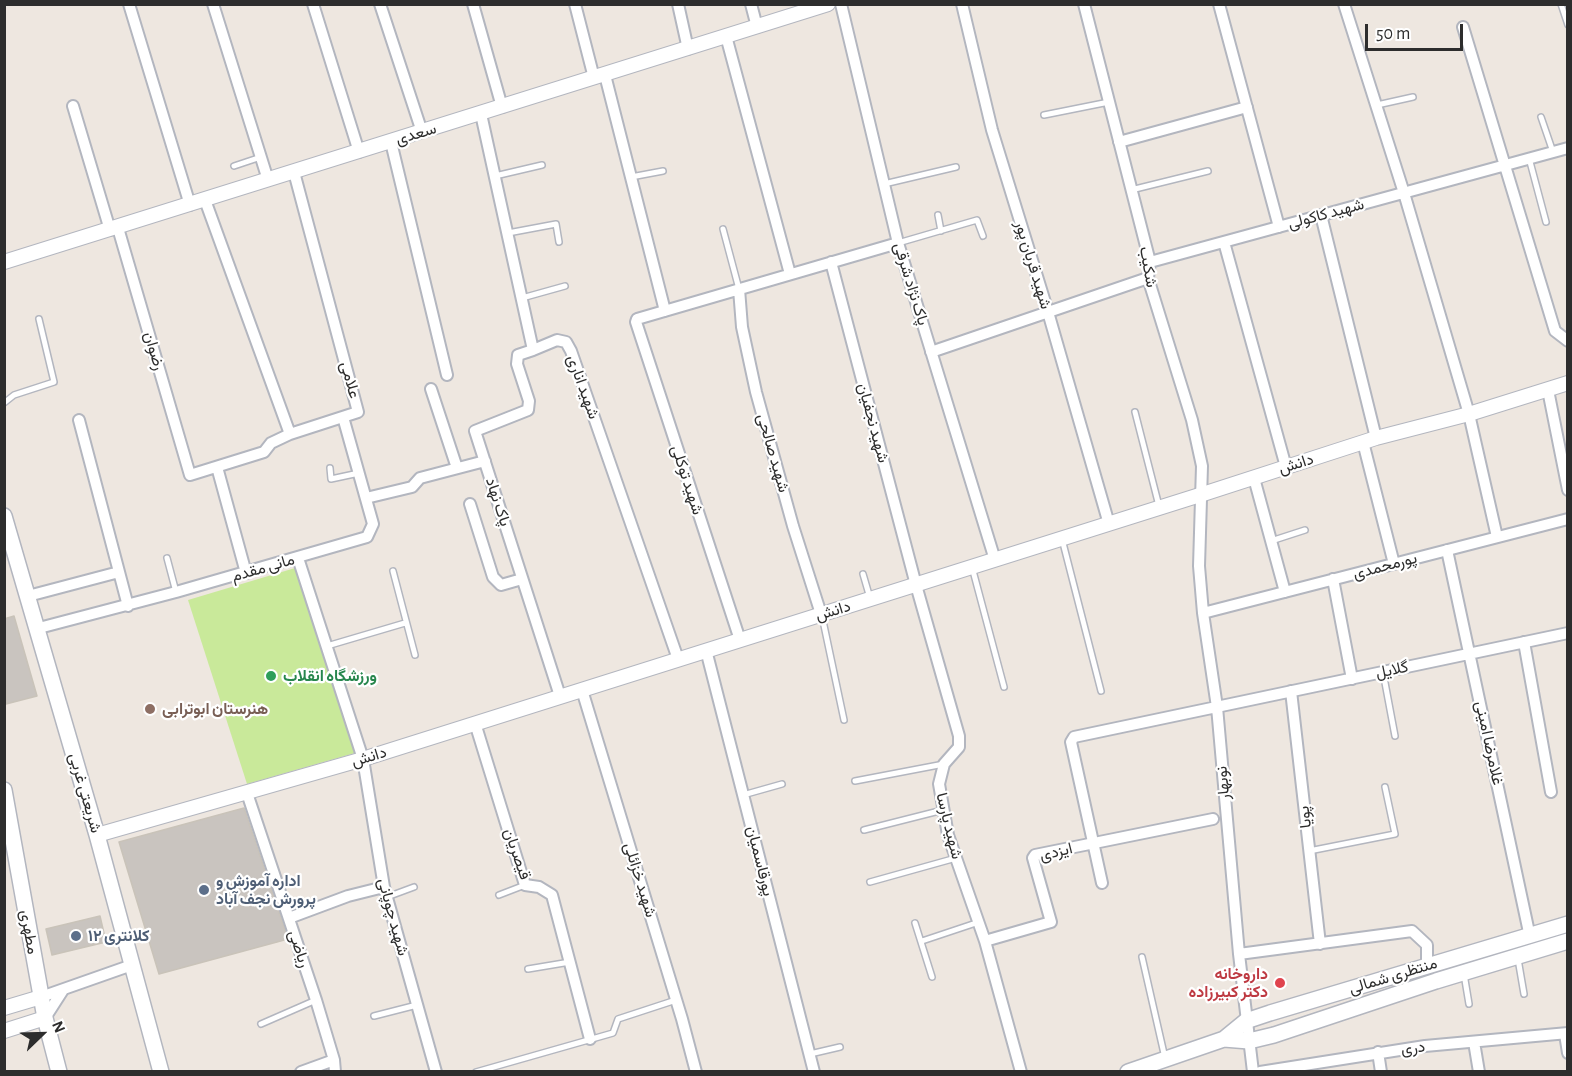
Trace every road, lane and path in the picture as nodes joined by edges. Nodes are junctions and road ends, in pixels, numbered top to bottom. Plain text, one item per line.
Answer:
1 (129, 4) edge
2 (213, 4) edge
3 (313, 4) edge
4 (380, 4) edge
5 (473, 4) edge
6 (575, 4) edge
7 (678, 4) edge
8 (751, 4) edge
9 (828, 4) edge
10 (842, 4) edge
11 (962, 4) edge
12 (1084, 4) edge
13 (1219, 4) edge
14 (1344, 4) edge
15 (1561, 4) edge
16 (805, 8) edge
17 (1566, 16) edge
18 (1568, 25) edge
19 (757, 27) junction
20 (1463, 27) dead end
21 (726, 36) junction
22 (688, 48) junction
23 (600, 76) junction
24 (1413, 97) dead end
25 (1109, 102) junction
26 (1377, 105) junction
27 (73, 106) dead end
28 (502, 107) junction
29 (1247, 107) junction
30 (481, 114) junction
31 (1044, 115) dead end
32 (1541, 117) dead end
33 (422, 132) junction
34 (390, 142) junction
35 (1119, 142) junction
36 (1568, 148) edge
37 (359, 152) junction
38 (1553, 152) junction
39 (261, 157) junction
40 (1529, 158) junction
41 (542, 165) dead end
42 (234, 166) dead end
43 (1503, 166) junction
44 (956, 167) dead end
45 (663, 171) dead end
46 (1209, 171) dead end
47 (294, 172) junction
48 (495, 176) junction
49 (631, 177) junction
50 (268, 180) junction
51 (884, 184) junction
52 (1131, 190) junction
53 (1404, 193) junction
54 (205, 200) junction
55 (190, 205) junction
56 (938, 215) dead end
57 (1321, 215) junction
58 (1546, 222) dead end
59 (1279, 227) junction
60 (114, 229) junction
61 (723, 229) dead end
62 (941, 231) junction
63 (507, 234) junction
64 (983, 236) dead end
65 (559, 242) dead end
66 (1224, 242) junction
67 (898, 243) junction
68 (4, 262) edge
69 (831, 262) junction
70 (1149, 262) junction
71 (790, 274) junction
72 (1148, 278) junction
73 (565, 286) dead end
74 (739, 289) junction
75 (522, 298) junction
76 (664, 311) junction
77 (1048, 312) junction
78 (39, 319) dead end
79 (1568, 341) edge
80 (533, 350) junction
81 (931, 352) junction
82 (447, 375) dead end
83 (1568, 383) edge
84 (431, 389) dead end
85 (1548, 390) junction
86 (4, 403) edge
87 (1135, 412) dead end
88 (1469, 414) junction
89 (343, 417) junction
90 (79, 420) dead end
91 (290, 434) junction
92 (1370, 440) junction
93 (485, 461) junction
94 (217, 467) junction
95 (1286, 467) junction
96 (330, 468) dead end
97 (457, 468) junction
98 (359, 473) junction
99 (190, 475) joint
100 (1254, 478) junction
101 (1568, 490) edge
102 (1203, 494) junction
103 (366, 498) junction
104 (470, 504) dead end
105 (1159, 508) junction
106 (5, 518) edge
107 (1568, 519) edge
108 (1109, 524) junction
109 (1305, 530) dead end
110 (1497, 537) junction
111 (1062, 539) junction
112 (1271, 541) junction
113 (1447, 550) junction
114 (10, 551) edge
115 (167, 558) dead end
116 (298, 558) junction
117 (995, 560) junction
118 (1394, 564) junction
119 (972, 567) junction
120 (393, 571) dead end
121 (119, 572) junction
122 (246, 573) junction
123 (863, 574) dead end
124 (522, 579) junction
125 (1333, 579) junction
126 (916, 585) junction
127 (176, 592) junction
128 (1285, 592) junction
129 (28, 596) junction
130 (870, 599) junction
131 (128, 606) junction
132 (1203, 613) junction
133 (821, 614) junction
134 (405, 623) junction
135 (39, 628) junction
136 (1568, 633) edge
137 (740, 640) junction
138 (1524, 642) junction
139 (327, 646) junction
140 (706, 651) junction
141 (1470, 654) junction
142 (415, 655) dead end
143 (678, 659) junction
144 (1383, 672) junction
145 (1352, 678) junction
146 (1004, 687) dead end
147 (582, 690) junction
148 (1101, 691) dead end
149 (1291, 691) junction
150 (560, 696) junction
151 (1217, 707) junction
152 (844, 720) dead end
153 (475, 723) junction
154 (1395, 735) dead end
155 (363, 759) junction
156 (944, 764) junction
157 (855, 782) dead end
158 (782, 784) dead end
159 (1385, 787) dead end
160 (4, 790) edge
161 (1551, 792) dead end
162 (247, 793) junction
163 (743, 795) junction
164 (943, 810) junction
165 (1213, 819) dead end
166 (864, 830) dead end
167 (97, 835) junction
168 (1095, 843) junction
169 (1309, 851) junction
170 (956, 858) junction
171 (870, 882) dead end
172 (1102, 883) dead end
173 (525, 885) junction
174 (414, 887) dead end
175 (386, 892) junction
176 (499, 895) dead end
177 (289, 918) junction
178 (979, 922) junction
179 (915, 923) dead end
180 (1568, 924) edge
181 (1530, 937) junction
182 (922, 941) junction
183 (985, 941) junction
184 (1568, 941) edge
185 (1320, 944) junction
186 (1239, 954) junction
187 (1142, 957) dead end
188 (1518, 957) junction
189 (570, 962) junction
190 (132, 965) junction
191 (1427, 966) junction
192 (528, 969) dead end
193 (1464, 972) junction
194 (932, 977) dead end
195 (63, 990) junction
196 (1524, 994) dead end
197 (41, 997) junction
198 (316, 1000) junction
199 (676, 1000) junction
200 (1469, 1004) dead end
201 (417, 1005) junction
202 (4, 1008) edge
203 (374, 1016) dead end
204 (45, 1018) junction
205 (1246, 1022) junction
206 (261, 1024) dead end
207 (4, 1031) edge
208 (1566, 1034) edge
209 (590, 1039) junction
210 (1224, 1039) junction
211 (1249, 1041) junction
212 (1474, 1042) junction
213 (840, 1047) dead end
214 (1378, 1052) junction
215 (1568, 1053) edge
216 (810, 1054) junction
217 (1165, 1059) junction
218 (334, 1066) edge
219 (59, 1071) edge
220 (161, 1071) edge
221 (301, 1071) edge
222 (436, 1071) edge
223 (476, 1071) edge
224 (696, 1071) edge
225 (814, 1071) edge
226 (1021, 1071) edge
227 (1128, 1071) edge
228 (1253, 1071) edge
229 (1260, 1071) edge
230 (1381, 1071) edge
231 (1479, 1071) edge

1 - 55 street
2 - 39 street
3 - 37 street
4 - 33 street
5 - 28 street
6 - 23 street
7 - 22 street
8 - 19 street
9 - 16 street, سعدی
10 - 51 street, پاک نژاد شرقی
11 - 77 street, شهید قربان پور
12 - 25 street, شکیب
13 - 29 street
14 - 26 street
15 - 17 lane
16 - 19 street, سعدی
17 - 18 lane
19 - 21 street, سعدی
20 - 43 street
21 - 22 street, سعدی
21 - 71 street
22 - 23 street, سعدی
23 - 28 street, سعدی
23 - 49 street
24 - 26 lane
25 - 31 lane
25 - 35 street, شکیب
26 - 53 street
27 - 60 street, رضوان
28 - 30 street, سعدی
29 - 35 street
29 - 59 street
30 - 33 street, سعدی
30 - 48 street
32 - 38 lane
33 - 34 street, سعدی
34 - 37 street, سعدی
34 - 82 street
35 - 52 street, شکیب
36 - 38 street, شهید کاکولی
37 - 47 street, سعدی
38 - 40 street, شهید کاکولی
39 - 42 lane
39 - 50 street
40 - 43 street, شهید کاکولی
40 - 58 lane
41 - 48 lane
43 - 53 street, شهید کاکولی
43 - 79 street
44 - 51 lane
45 - 49 lane
46 - 52 lane
47 - 50 street, سعدی
47 - 89 street, علامی
48 - 63 street
49 - 76 street
50 - 54 street, سعدی
51 - 67 street, پاک نژاد شرقی
52 - 70 street, شکیب
53 - 57 street, شهید کاکولی
53 - 88 street
54 - 55 street, سعدی
54 - 91 street
55 - 60 street, سعدی
56 - 62 lane
57 - 59 street, شهید کاکولی
57 - 92 street
59 - 66 street, شهید کاکولی
60 - 68 street, سعدی
60 - 99 street, رضوان
61 - 74 lane
62 - 64 lane
62 - 67 lane
63 - 65 lane
63 - 75 street
66 - 70 street, شهید کاکولی
66 - 95 street
67 - 69 street
67 - 81 street, پاک نژاد شرقی
69 - 71 street
69 - 126 street, شهید نجفیان
70 - 72 street, شکیب
71 - 74 street
72 - 77 street
72 - 102 street, شکیب
73 - 75 lane
74 - 76 street
74 - 133 street, شهید صالحی
75 - 80 street
76 - 137 street, شهید توکلی
77 - 81 street
77 - 108 street, شهید قربان پور
78 - 86 lane
80 - 93 street, پاک نهاد
80 - 143 street, شهید اناری
81 - 117 street, پاک نژاد شرقی
83 - 85 street, دانش
84 - 97 street
85 - 88 street, دانش
85 - 101 street
87 - 105 lane
88 - 92 street, دانش
88 - 110 street
89 - 91 street, علامی
89 - 98 street, مانی مقدم
90 - 121 street
91 - 94 street, علامی
92 - 95 street, دانش
92 - 118 street
93 - 97 street
93 - 124 street, پاک نهاد
94 - 99 street, علامی
94 - 122 street
95 - 100 street, دانش
96 - 98 lane
97 - 103 street
98 - 103 street, مانی مقدم
100 - 102 street, دانش
100 - 112 street
102 - 105 street, دانش
102 - 132 street, نوبهار
103 - 116 street, مانی مقدم
104 - 124 street
105 - 108 street, دانش
106 - 114 main road, شریعتی غربی
107 - 110 street, پورمحمدی
108 - 111 street, دانش
109 - 112 lane
110 - 113 street, پورمحمدی
111 - 117 street, دانش
111 - 148 lane
112 - 128 street
113 - 118 street, پورمحمدی
113 - 141 street, غلامرضا امینی
114 - 129 main road, شریعتی غربی
115 - 127 lane
116 - 122 street, مانی مقدم
116 - 139 street, شهید چوپانی
117 - 119 street, دانش
118 - 125 street, پورمحمدی
119 - 126 street, دانش
119 - 146 lane
120 - 134 lane
121 - 129 street
121 - 131 street
122 - 127 street, مانی مقدم
123 - 130 lane
124 - 150 street, پاک نهاد
125 - 128 street, پورمحمدی
125 - 145 street
126 - 130 street, دانش
126 - 156 street, شهید پارسا
127 - 131 street, مانی مقدم
128 - 132 street, پورمحمدی
129 - 135 main road, شریعتی غربی
130 - 133 street, دانش
131 - 135 street, مانی مقدم
132 - 151 street, نوبهار
133 - 137 street, دانش
133 - 152 lane
134 - 139 lane
134 - 142 lane
135 - 167 main road, شریعتی غربی
136 - 138 street, گلایل
137 - 140 street, دانش
138 - 141 street, گلایل
138 - 161 street
139 - 155 street, شهید چوپانی
140 - 143 street, دانش
140 - 163 street, پورقاسمیان
141 - 144 street, گلایل
141 - 181 street, غلامرضا امینی
143 - 147 street, دانش
144 - 145 street, گلایل
144 - 154 lane
145 - 149 street, گلایل
147 - 150 street, دانش
147 - 199 street, شهید خزائلی
149 - 151 street, گلایل
149 - 169 street, پویا
150 - 153 street, دانش
151 - 168 street, گلایل
151 - 186 street, نوبهار
153 - 155 street, دانش
153 - 173 street, قیصریان
155 - 162 street, دانش
155 - 175 street, شهید چوپانی
156 - 157 lane
156 - 164 street, شهید پارسا
158 - 163 lane
159 - 169 lane
160 - 197 main road, مطهری
162 - 167 street, دانش
162 - 177 street, ریاضی
163 - 216 street, پورقاسمیان
164 - 166 lane
164 - 170 street, شهید پارسا
165 - 168 street, ایزدی
167 - 190 main road, شریعتی غربی
168 - 172 street
168 - 183 street, ایزدی
169 - 185 street, پویا
170 - 171 lane
170 - 178 street, شهید پارسا
173 - 176 lane
173 - 189 street, قیصریان
174 - 175 lane
175 - 177 street
175 - 201 street, شهید چوپانی
177 - 198 street, ریاضی
178 - 182 lane
178 - 183 street, شهید پارسا
179 - 182 lane
180 - 181 main road, منتظری شمالی
181 - 191 main road, منتظری شمالی
182 - 194 lane
183 - 226 street, شهید پارسا
184 - 188 main road, منتظری شمالی
185 - 186 street
185 - 191 street
186 - 205 street, نوبهار
187 - 217 lane
188 - 193 main road, منتظری شمالی
188 - 196 lane
189 - 192 lane
189 - 209 street, قیصریان
190 - 195 street
190 - 220 main road, شریعتی غربی
191 - 205 main road, منتظری شمالی
193 - 200 lane
193 - 211 main road, منتظری شمالی
195 - 197 street
195 - 204 street
197 - 202 street
197 - 204 main road, مطهری
198 - 206 lane
198 - 218 street, ریاضی
199 - 209 lane
199 - 224 street, شهید خزائلی
201 - 203 lane
201 - 222 street, شهید چوپانی
204 - 207 street
204 - 219 main road, مطهری
205 - 210 main road, منتظری شمالی
205 - 211 street, نوبهار
208 - 212 street, دری
208 - 215 street
209 - 223 lane
210 - 211 main road, منتظری شمالی
210 - 217 main road, منتظری شمالی
211 - 228 street, نوبهار
212 - 214 street, دری
212 - 231 street
213 - 216 lane
214 - 229 street, دری
214 - 230 street
216 - 225 street, پورقاسمیان
217 - 227 main road, منتظری شمالی
218 - 221 street

